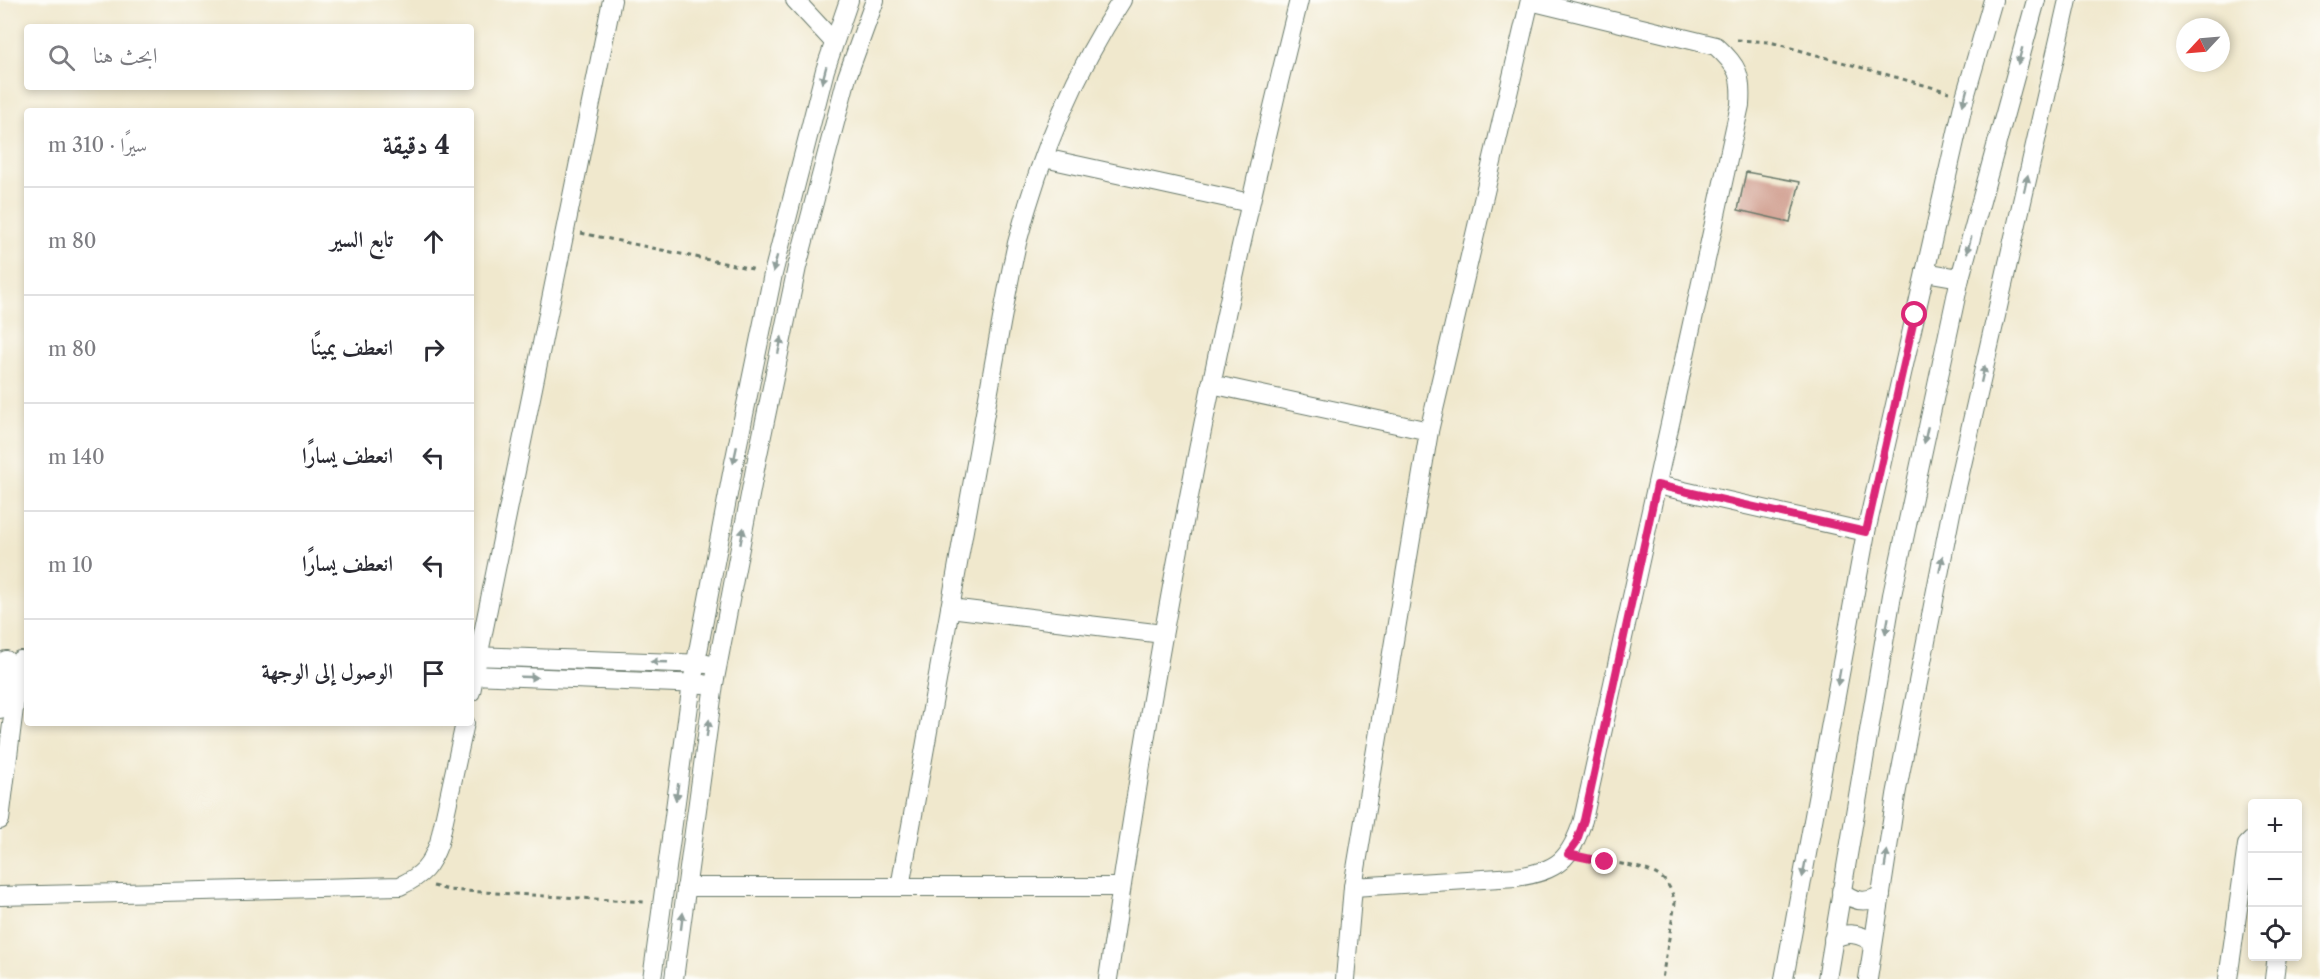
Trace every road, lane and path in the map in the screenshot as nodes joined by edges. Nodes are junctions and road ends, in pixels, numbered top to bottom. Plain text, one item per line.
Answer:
1 (612, 0) edge
2 (795, 0) edge
3 (849, 0) edge
4 (875, 0) edge
5 (1122, 0) edge
6 (1299, 0) edge
7 (1993, 0) edge
8 (2036, 0) edge
9 (2068, 0) edge
10 (1530, 1) edge
11 (833, 41) junction
12 (1716, 46) junction
13 (1965, 97) junction
14 (1044, 158) junction
15 (1250, 203) junction
16 (565, 230) junction
17 (1925, 272) junction
18 (773, 274) junction
19 (1960, 278) junction
20 (1211, 384) junction
21 (1429, 431) junction
22 (1657, 485) junction
23 (1866, 532) junction
24 (950, 608) junction
25 (1163, 634) junction
26 (475, 656) edge
27 (13, 660) edge
28 (696, 663) junction
29 (718, 664) junction
30 (12, 680) edge
31 (474, 681) edge
32 (692, 683) junction
33 (714, 684) junction
34 (0, 709) edge
35 (464, 726) edge
36 (0, 820) edge
37 (2248, 844) edge
38 (1568, 854) junction
39 (418, 877) junction
40 (1353, 886) junction
41 (686, 887) junction
42 (900, 887) junction
43 (1121, 887) junction
44 (1841, 891) junction
45 (1881, 895) junction
46 (0, 896) edge
47 (662, 903) junction
48 (1833, 939) junction
49 (1873, 943) junction
50 (2276, 961) edge
51 (652, 979) edge
52 (674, 979) edge
53 (1108, 979) edge
54 (1345, 979) edge
55 (1662, 979) edge
56 (1784, 979) edge
57 (1827, 979) edge
58 (1868, 979) edge
59 (2228, 979) edge
60 (2274, 979) edge

1 - 16 street
2 - 11 street
3 - 11 street
29 -> 4 street
5 - 14 street
6 - 15 street
7 -> 13 street
8 -> 19 street
45 -> 9 street
10 - 12 street
10 - 21 street
11 -> 18 street
12 - 13 path
12 - 22 street
13 - 17 street
14 - 15 street
14 - 24 street
15 - 20 street
16 - 18 path
16 - 26 street
17 - 19 street
17 - 23 street
18 -> 28 street
19 -> 44 street
20 - 21 street
20 - 25 street
21 - 40 street
22 - 23 street
22 - 38 street
23 -> 56 street
24 - 25 street
24 - 42 street
25 - 43 street
28 -> 26 street
27 - 30 street
28 - 29 street
28 - 32 street
29 - 33 street
30 - 34 street
30 - 36 street
31 -> 32 street
32 - 33 street
32 -> 47 street
41 -> 33 street
35 - 39 street
37 - 59 street
38 - 40 street
38 - 55 path
39 - 46 street
39 - 47 path
40 - 54 street
41 - 42 street
52 -> 41 street
42 - 43 street
43 - 53 street
44 - 45 street
44 - 48 street
45 - 49 street
47 - 51 street
48 - 49 street
48 - 57 street
49 - 58 street
50 - 60 street

